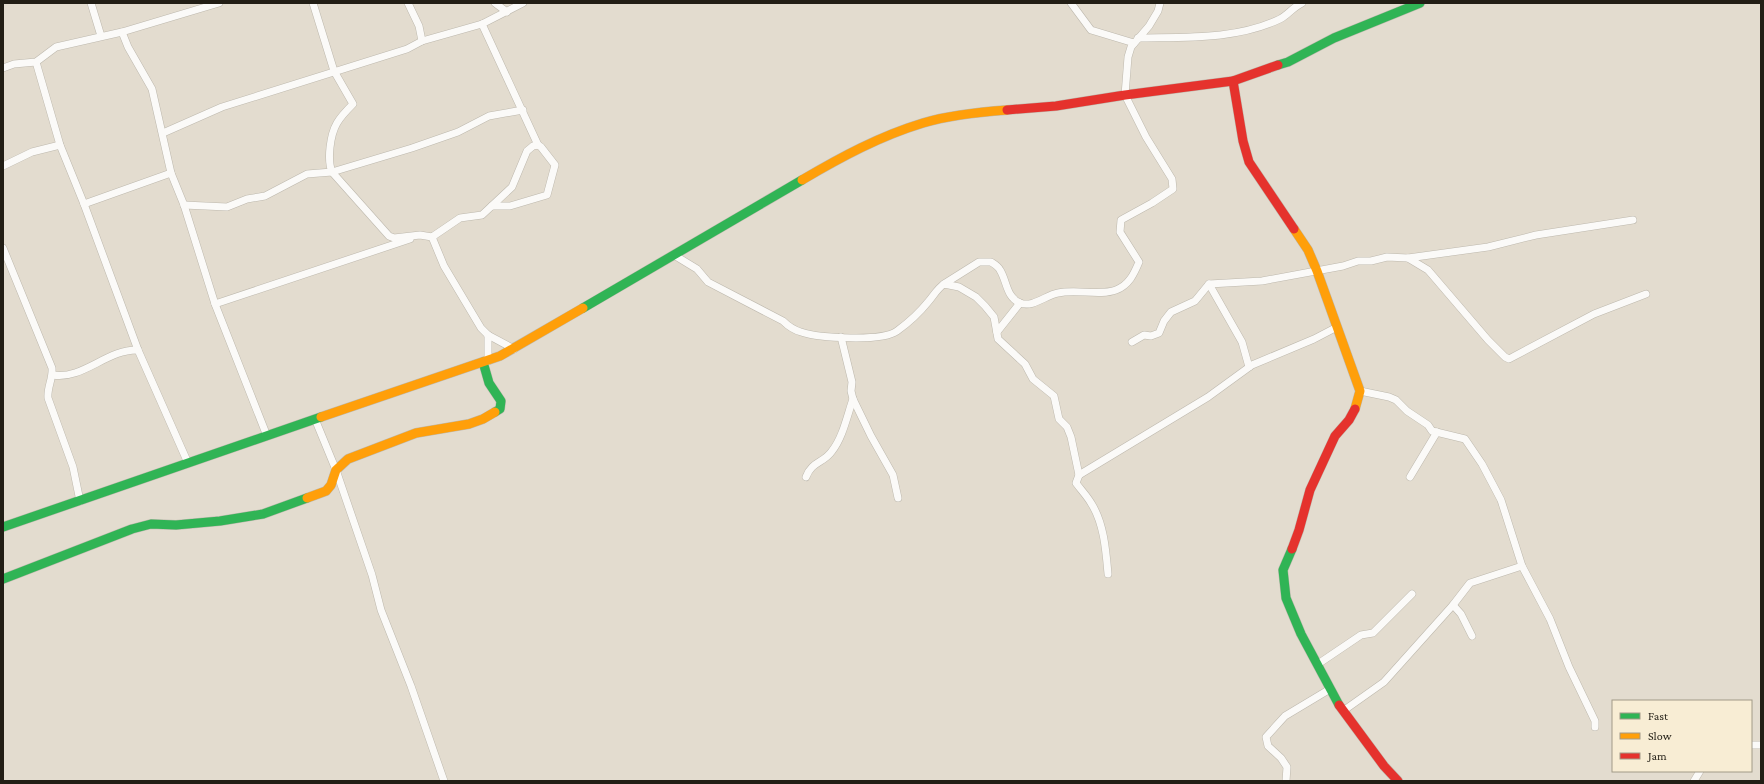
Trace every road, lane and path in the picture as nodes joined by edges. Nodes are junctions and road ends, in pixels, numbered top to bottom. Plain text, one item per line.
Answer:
1 (91, 3) edge
2 (219, 3) edge
3 (313, 3) edge
4 (408, 3) edge
5 (495, 3) edge
6 (523, 3) edge
7 (1071, 3) edge
8 (1160, 3) edge
9 (1302, 3) edge
10 (1420, 3) edge
11 (1406, 6) edge
12 (507, 12) junction
13 (482, 24) junction
14 (122, 32) junction
15 (101, 36) junction
16 (422, 41) junction
17 (1136, 41) junction
18 (36, 62) junction
19 (3, 68) edge
20 (334, 71) junction
21 (1233, 81) junction
22 (1125, 95) junction
23 (523, 110) junction
24 (162, 133) junction
25 (60, 145) junction
26 (538, 146) junction
27 (3, 166) edge
28 (332, 172) junction
29 (170, 173) junction
30 (84, 204) junction
31 (184, 204) junction
32 (491, 206) junction
33 (1633, 220) dead end
34 (420, 236) junction
35 (432, 237) junction
36 (3, 248) edge
37 (674, 255) junction
38 (1408, 258) junction
39 (1317, 271) junction
40 (944, 284) junction
41 (1208, 284) junction
42 (1646, 294) dead end
43 (1020, 303) junction
44 (215, 304) junction
45 (1337, 327) junction
46 (996, 332) junction
47 (488, 334) junction
48 (841, 337) junction
49 (1132, 342) dead end
50 (514, 349) junction
51 (138, 350) junction
52 (485, 361) junction
53 (1249, 366) junction
54 (52, 375) junction
55 (1360, 391) junction
56 (853, 399) junction
57 (315, 419) junction
58 (1437, 432) junction
59 (267, 436) junction
60 (188, 464) junction
61 (336, 470) junction
62 (1079, 475) junction
63 (806, 477) dead end
64 (1410, 477) dead end
65 (898, 498) dead end
66 (80, 501) junction
67 (3, 527) edge
68 (1522, 566) junction
69 (1108, 574) dead end
70 (3, 579) edge
71 (1412, 594) dead end
72 (1453, 605) junction
73 (1472, 636) dead end
74 (1318, 664) junction
75 (1330, 689) junction
76 (1343, 711) junction
77 (1596, 726) dead end
78 (1699, 772) edge
79 (444, 781) edge
80 (1286, 781) edge
81 (1398, 781) edge
82 (1694, 781) edge

1 - 15 street
2 - 14 street
3 - 20 street
4 - 16 street
5 - 12 street
6 - 12 street
7 - 17 street
8 - 17 street
9 - 17 street
10 - 11 main road
11 - 21 main road
12 - 13 street
13 - 16 street
13 - 23 street
14 - 15 street
14 - 24 street
15 - 18 street
16 - 20 street
17 - 22 street
18 - 19 street
18 - 25 street
20 - 24 street
20 - 28 street
21 - 22 main road
21 - 39 main road
22 - 37 main road
22 - 43 street
23 - 26 street
23 - 28 street
24 - 29 street
25 - 27 street
25 - 30 street
26 - 32 street
26 - 32 street
28 - 31 street
28 - 34 street
29 - 30 street
29 - 31 street
30 - 51 street
31 - 44 street
32 - 35 street
33 - 38 street
34 - 35 street
34 - 44 street
35 - 47 street
36 - 54 street
37 - 48 street
37 - 50 main road
38 - 39 street
38 - 42 street
39 - 41 street
39 - 45 main road
40 - 43 street
40 - 46 street
40 - 48 street
41 - 49 street
41 - 53 street
43 - 46 street
44 - 59 street
45 - 53 street
45 - 55 main road
46 - 62 street
47 - 50 street
47 - 52 street
48 - 56 street
50 - 52 main road
51 - 54 street
51 - 60 street
52 - 57 main road
52 - 61 main road
53 - 62 street
54 - 66 street
55 - 58 street
55 - 74 main road
56 - 63 street
56 - 65 street
57 - 59 main road
57 - 61 street
58 - 64 street
58 - 68 street
59 - 60 main road
60 - 66 main road
61 - 70 main road
61 - 79 street
62 - 69 street
66 - 67 main road
68 - 72 street
68 - 77 street
71 - 74 street
72 - 73 street
72 - 76 street
74 - 75 main road
75 - 76 main road
75 - 80 street
76 - 81 main road
78 - 82 street

